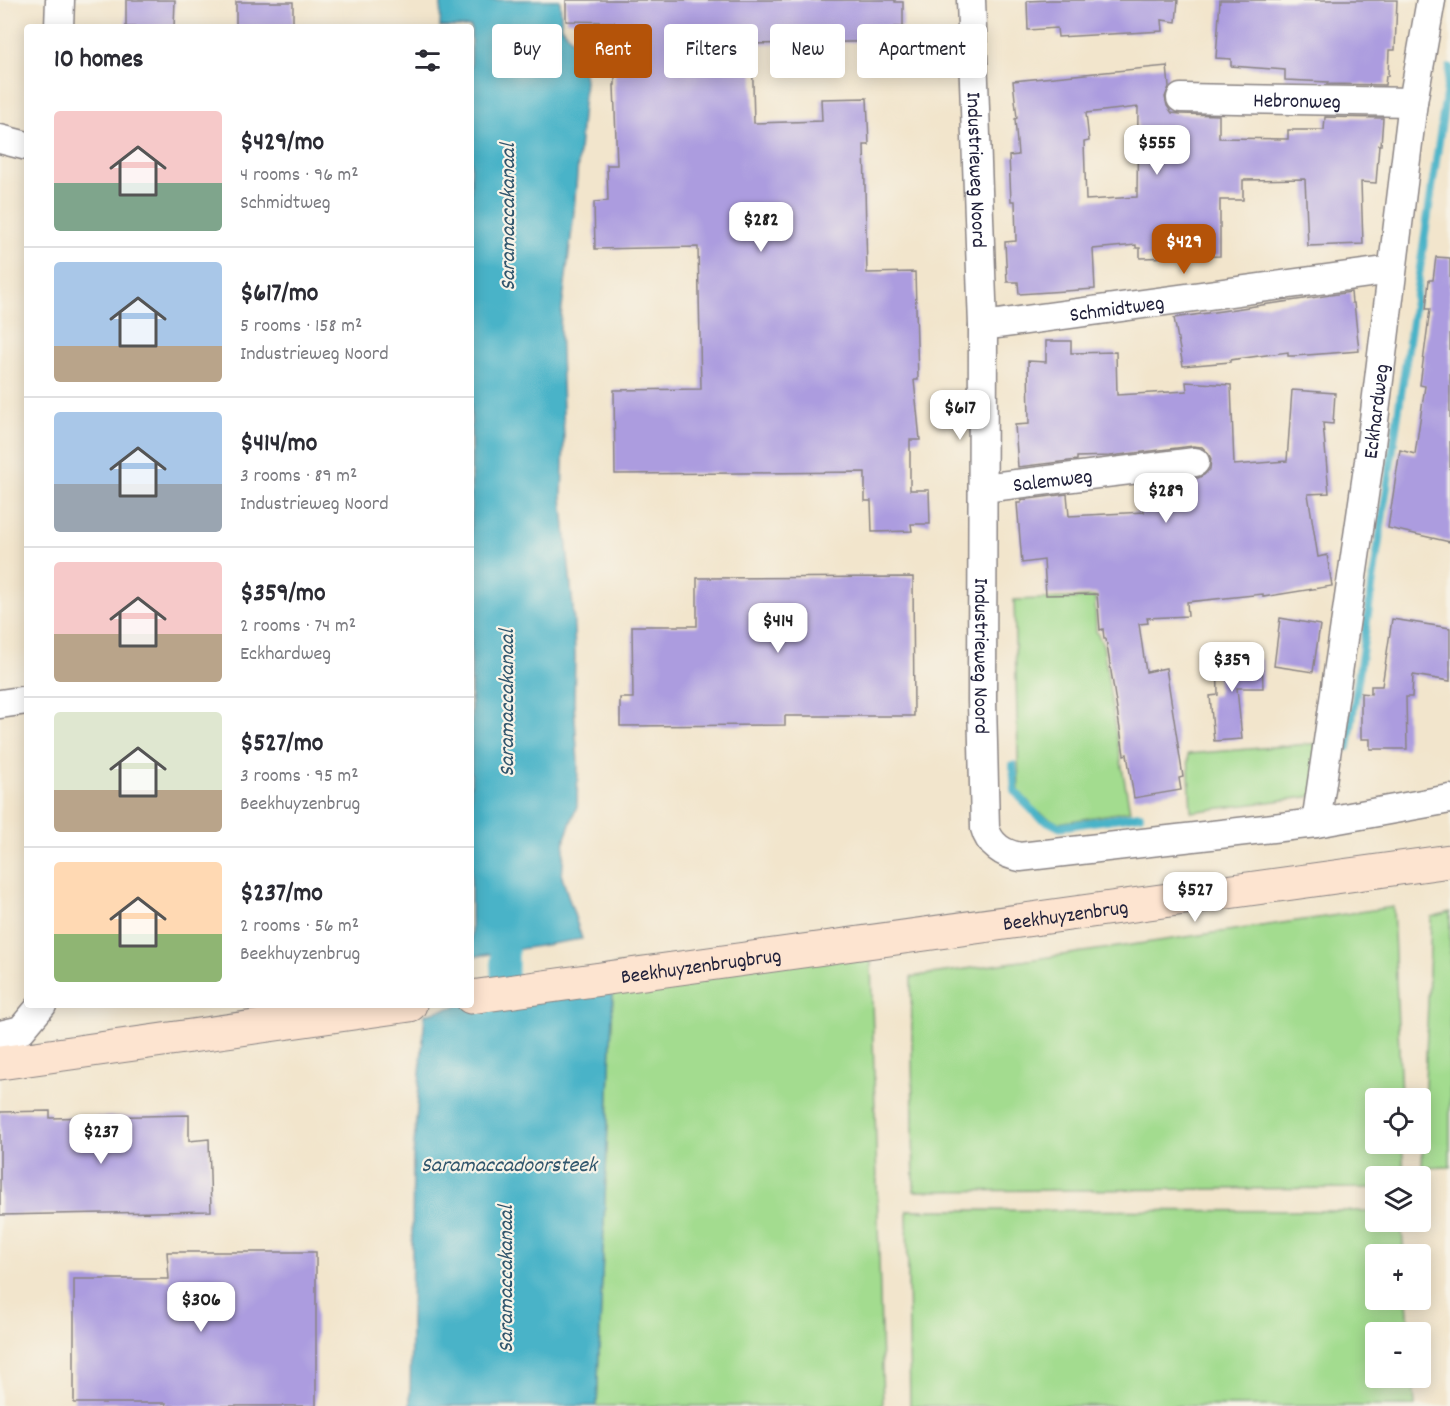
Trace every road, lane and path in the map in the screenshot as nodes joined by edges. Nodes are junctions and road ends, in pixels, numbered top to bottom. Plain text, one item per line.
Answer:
1 (60, 0) edge
2 (971, 0) edge
3 (1431, 0) edge
4 (59, 24) edge
5 (1181, 98) dead end
6 (1413, 102) junction
7 (0, 139) edge
8 (24, 145) edge
9 (1392, 270) junction
10 (983, 326) junction
11 (1195, 462) dead end
12 (983, 488) junction
13 (24, 700) edge
14 (0, 704) edge
15 (1450, 799) edge
16 (1316, 823) junction
17 (1450, 861) edge
18 (931, 934) joint
19 (474, 997) edge
20 (39, 1008) edge
21 (388, 1008) edge
22 (0, 1035) edge
23 (0, 1063) edge

1 - 4 street
2 - 10 street, Industrieweg Noord
3 - 6 street, Eckhardweg
5 - 6 street, Hebronweg
6 - 9 street, Eckhardweg
7 - 8 street
9 - 10 street, Schmidtweg
9 - 16 street, Eckhardweg
10 - 12 street, Industrieweg Noord
11 - 12 street, Salemweg
12 - 16 street, Industrieweg Noord
13 - 14 street
15 - 16 street, Industrieweg Noord
17 - 18 street, Beekhuyzenbrug
18 - 19 street, Beekhuyzenbrugbrug
20 - 22 street
21 - 23 street

